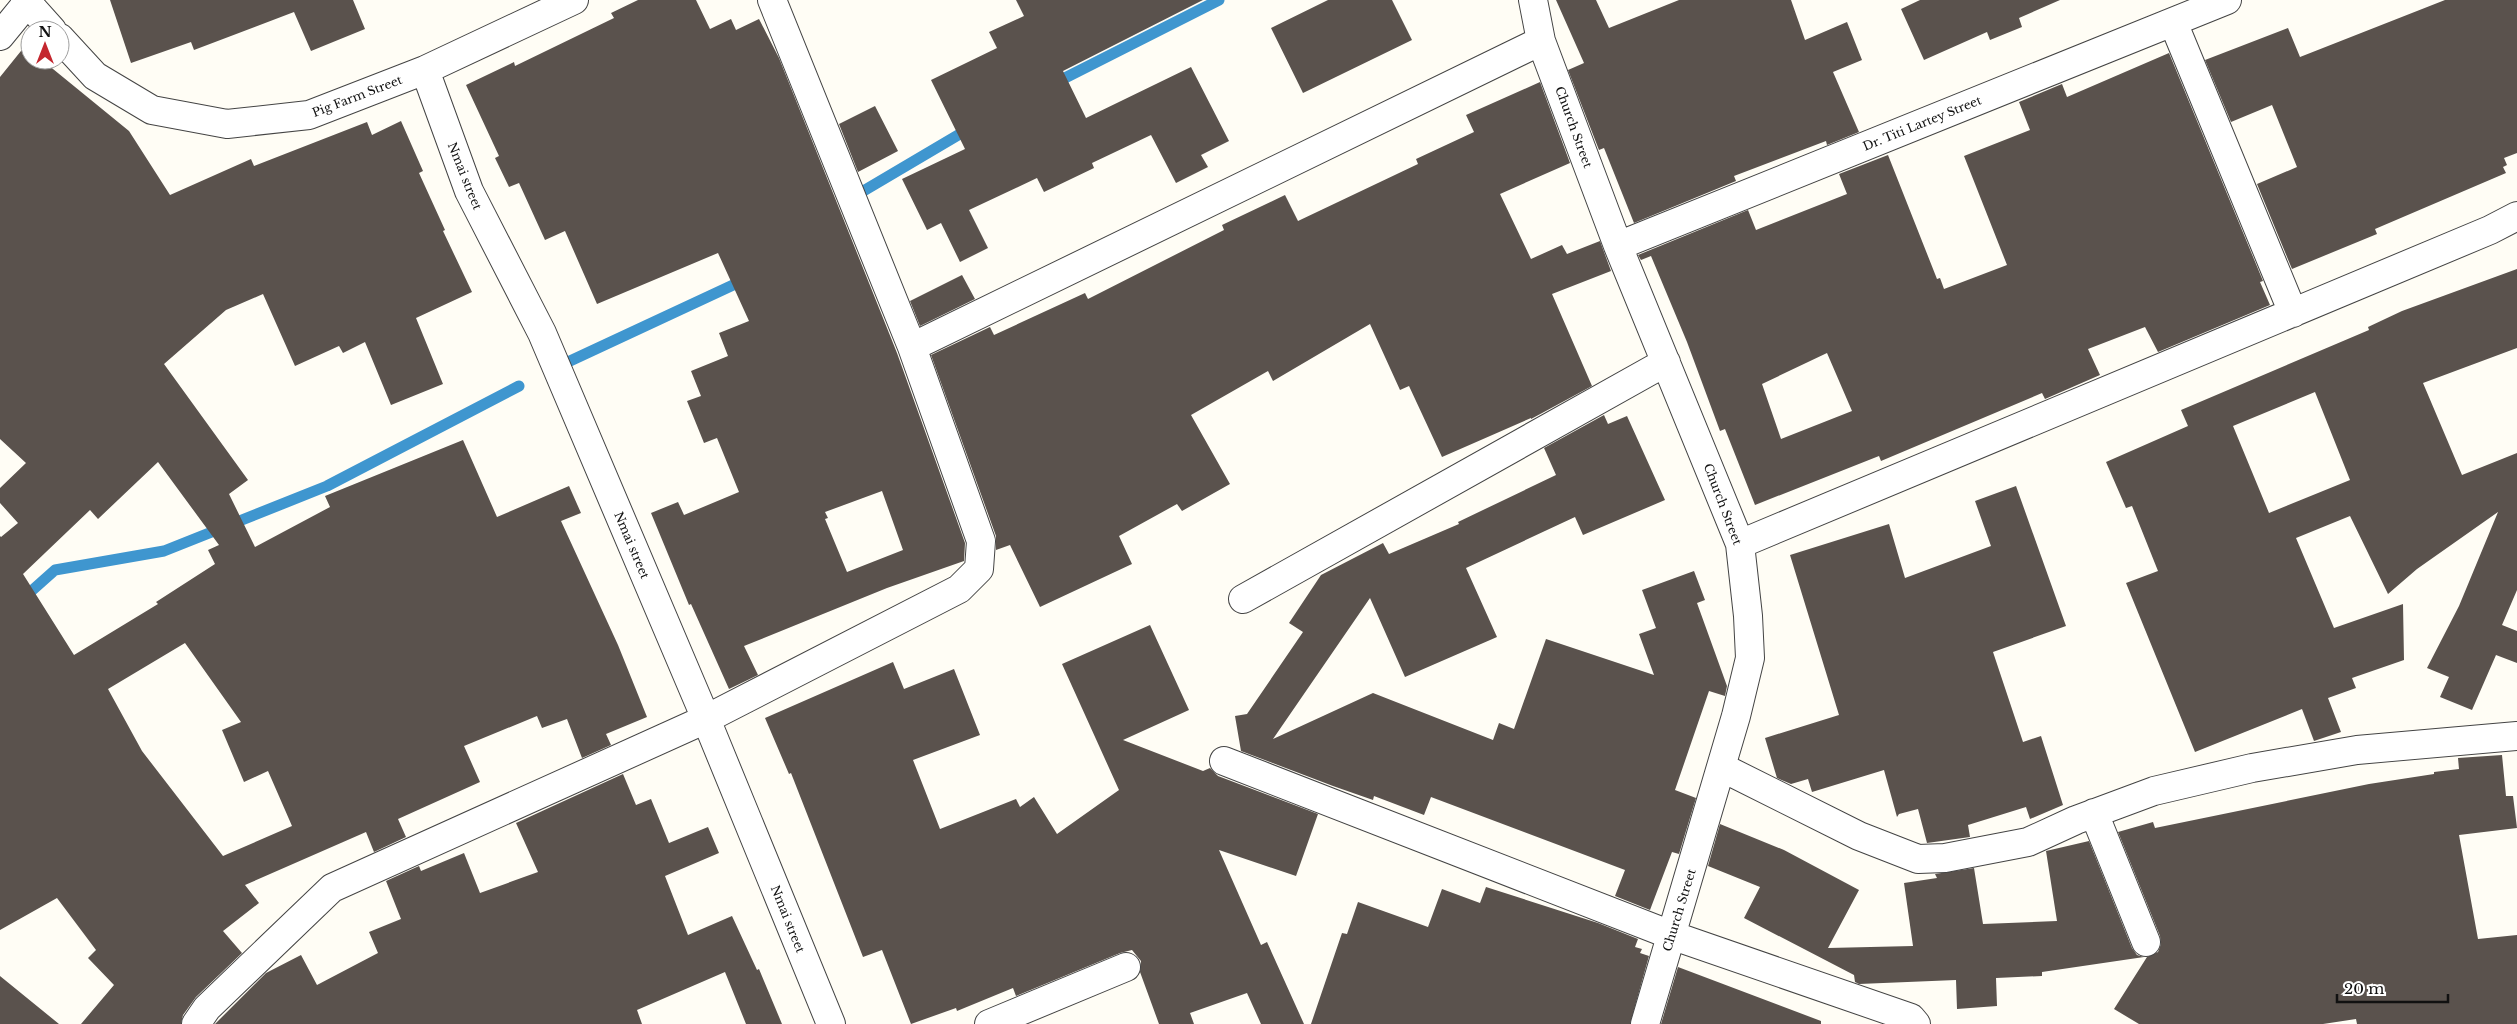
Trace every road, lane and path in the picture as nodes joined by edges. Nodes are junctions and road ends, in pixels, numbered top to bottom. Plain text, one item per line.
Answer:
1 (574, 0) edge
2 (772, 0) edge
3 (1533, 0) edge
4 (2227, 0) edge
5 (26, 2) edge
6 (43, 20) edge
7 (2173, 22) junction
8 (0, 36) edge
9 (1541, 41) junction
10 (70, 49) edge
11 (425, 70) junction
12 (2517, 216) edge
13 (1618, 246) junction
14 (2293, 313) junction
15 (912, 347) junction
16 (1666, 362) junction
17 (1740, 544) junction
18 (1243, 599) dead end
19 (706, 719) junction
20 (2517, 736) edge
21 (1224, 761) dead end
22 (1721, 767) junction
23 (2094, 813) junction
24 (1671, 935) junction
25 (2146, 942) dead end
26 (1126, 968) dead end
27 (196, 1024) edge
28 (831, 1024) edge
29 (989, 1024) edge
30 (1645, 1024) edge
31 (1916, 1024) edge

1 - 11 street, Pig Farm Street
2 - 15 street
3 - 9 street, Church Street
4 - 7 street, Dr. Titi Lartey Street
5 - 6 street
5 - 8 street
7 - 13 street, Dr. Titi Lartey Street
7 - 14 street
9 - 13 street, Church Street
9 - 15 street
10 - 11 street, Pig Farm Street
11 - 19 street, Nmai street
12 - 14 street
13 - 16 street, Church Street
14 - 17 street
15 - 19 street
16 - 17 street, Church Street
16 - 18 street
17 - 22 street, Church Street
19 - 27 street
19 - 28 street, Nmai street
20 - 23 street
21 - 24 street
22 - 23 street
22 - 24 street, Church Street
23 - 25 street
24 - 30 street, Church Street
24 - 31 street
26 - 29 street

